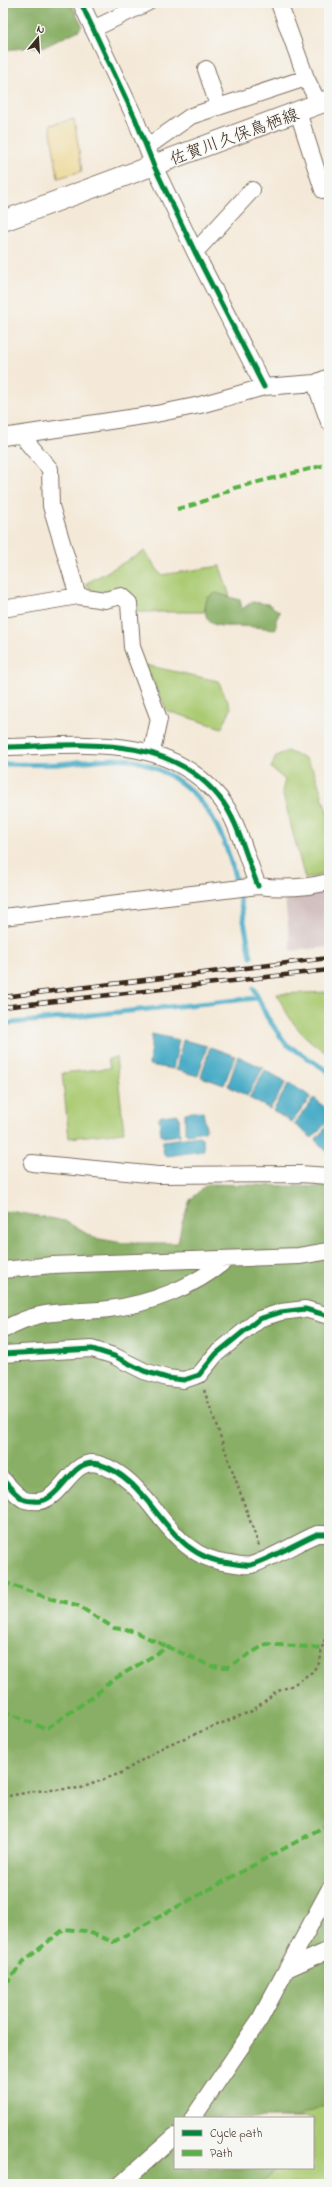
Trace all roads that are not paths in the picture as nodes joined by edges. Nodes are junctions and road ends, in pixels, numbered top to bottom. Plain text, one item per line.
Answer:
1 (81, 3) edge
2 (147, 3) edge
3 (279, 3) edge
4 (93, 28) junction
5 (206, 69) dead end
6 (306, 78) junction
7 (324, 102) edge
8 (218, 106) junction
9 (298, 112) junction
10 (147, 147) junction
11 (154, 166) junction
12 (252, 190) dead end
13 (329, 190) edge
14 (3, 221) edge
15 (195, 252) junction
16 (322, 380) edge
17 (264, 387) junction
18 (329, 422) edge
19 (21, 435) junction
20 (3, 438) edge
21 (78, 596) junction
22 (3, 609) edge
23 (3, 747) edge
24 (152, 752) junction
25 (329, 882) edge
26 (254, 887) junction
27 (3, 917) edge
28 (32, 1163) dead end
29 (329, 1176) edge
30 (329, 1251) edge
31 (226, 1260) junction
32 (3, 1270) edge
33 (329, 1316) edge
34 (3, 1330) edge
35 (3, 1354) edge
36 (3, 1480) edge
37 (329, 1534) edge
38 (329, 1890) edge
39 (329, 1950) edge
40 (287, 1969) junction
41 (194, 2117) edge
42 (174, 2137) edge
43 (121, 2184) edge

1 - 4 street
2 - 4 street
3 - 6 street
4 - 10 street
5 - 8 street
6 - 7 street
6 - 8 street
7 - 9 main road, 佐賀川久保鳥栖線
8 - 10 street
9 - 11 main road, 佐賀川久保鳥栖線
9 - 13 street
10 - 11 street
11 - 14 main road, 佐賀川久保鳥栖線
11 - 15 street
12 - 15 street
15 - 17 street
16 - 17 street
16 - 18 street
17 - 19 street
19 - 20 street
19 - 21 street
21 - 22 street
21 - 24 street
23 - 24 street
24 - 26 street
25 - 26 street
26 - 27 street
28 - 29 street
30 - 31 street
31 - 32 street
31 - 34 street
33 - 35 street
36 - 37 street
38 - 40 street
39 - 40 street
40 - 41 street
42 - 43 street

